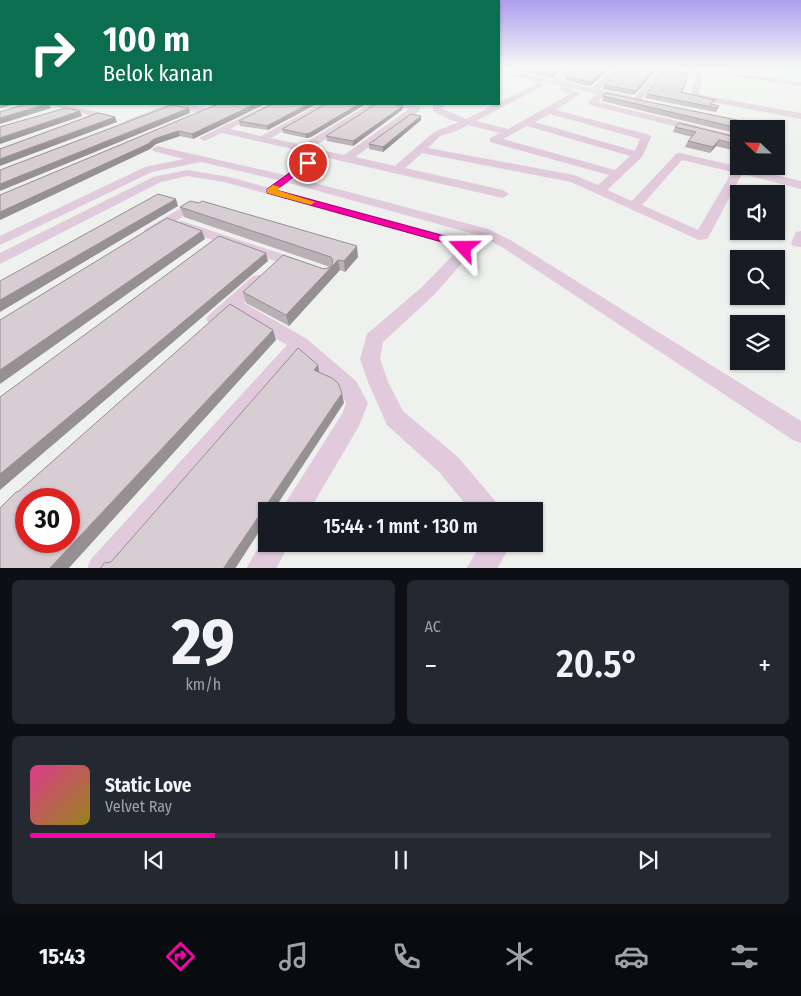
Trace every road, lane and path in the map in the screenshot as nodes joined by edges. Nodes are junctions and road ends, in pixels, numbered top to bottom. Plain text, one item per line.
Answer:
1 (522, 94) edge
2 (576, 94) edge
3 (597, 94) edge
4 (605, 94) edge
5 (641, 94) edge
6 (696, 94) edge
7 (636, 100) junction
8 (646, 102) edge
9 (736, 104) junction
10 (254, 105) edge
11 (324, 105) edge
12 (373, 105) edge
13 (398, 105) edge
14 (441, 105) edge
15 (499, 105) edge
16 (500, 105) edge
17 (272, 106) edge
18 (50, 108) edge
19 (549, 111) junction
20 (729, 111) dead end
21 (801, 116) edge
22 (189, 118) edge
23 (453, 118) junction
24 (468, 121) junction
25 (124, 122) edge
26 (76, 123) edge
27 (527, 123) junction
28 (221, 130) junction
29 (508, 132) junction
30 (436, 134) junction
31 (730, 137) edge
32 (204, 138) dead end
33 (262, 140) junction
34 (499, 141) junction
35 (157, 148) dead end
36 (303, 149) junction
37 (419, 149) junction
38 (322, 153) junction
39 (179, 154) junction
40 (638, 155) junction
41 (347, 158) junction
42 (469, 158) junction
43 (201, 159) junction
44 (730, 168) edge
45 (150, 169) junction
46 (397, 170) junction
47 (617, 174) junction
48 (736, 175) edge
49 (760, 175) edge
50 (279, 185) junction
51 (801, 185) edge
52 (600, 190) junction
53 (503, 194) dead end
54 (634, 206) junction
55 (189, 207) edge
56 (168, 220) junction
57 (218, 238) junction
58 (134, 240) edge
59 (0, 241) edge
60 (203, 249) edge
61 (0, 258) edge
62 (282, 259) junction
63 (316, 270) edge
64 (232, 304) junction
65 (202, 330) edge
66 (300, 344) junction
67 (801, 433) edge
68 (300, 502) edge
69 (480, 502) edge
70 (270, 552) edge
71 (491, 552) edge
72 (101, 568) edge
73 (260, 568) edge
74 (480, 568) edge

1 - 16 street
2 - 19 street
3 - 31 street
4 - 7 street
5 - 7 street
6 - 9 street
7 - 8 street
9 - 20 street
9 - 21 street
10 - 17 street
11 - 33 street
12 - 36 street
13 - 41 street
14 - 23 street
15 - 24 street
17 - 28 street
18 - 26 street
19 - 27 street
19 - 40 street
22 - 25 street
23 - 24 street
23 - 30 street
24 - 29 street
24 - 30 street
27 - 29 street
27 - 40 street
28 - 32 street
28 - 33 street
29 - 34 street
30 - 37 street
33 - 36 street
34 - 42 street
34 - 47 street
35 - 39 street
36 - 38 street
37 - 42 street
37 - 46 street
38 - 41 street
38 - 50 street
39 - 43 street
39 - 45 street
40 - 47 street
41 - 46 street
42 - 52 street
43 - 45 street
43 - 50 street
44 - 54 street
45 - 59 street
46 - 53 street
47 - 52 street
48 - 54 street
49 - 51 street
50 - 61 street
50 - 67 street
50 - 69 street
52 - 54 street
55 - 56 street
56 - 57 street
56 - 58 street
57 - 60 street
57 - 62 street
62 - 63 street
62 - 64 street
64 - 65 street
64 - 66 street
66 - 68 street
66 - 72 street
70 - 73 street
71 - 74 street

